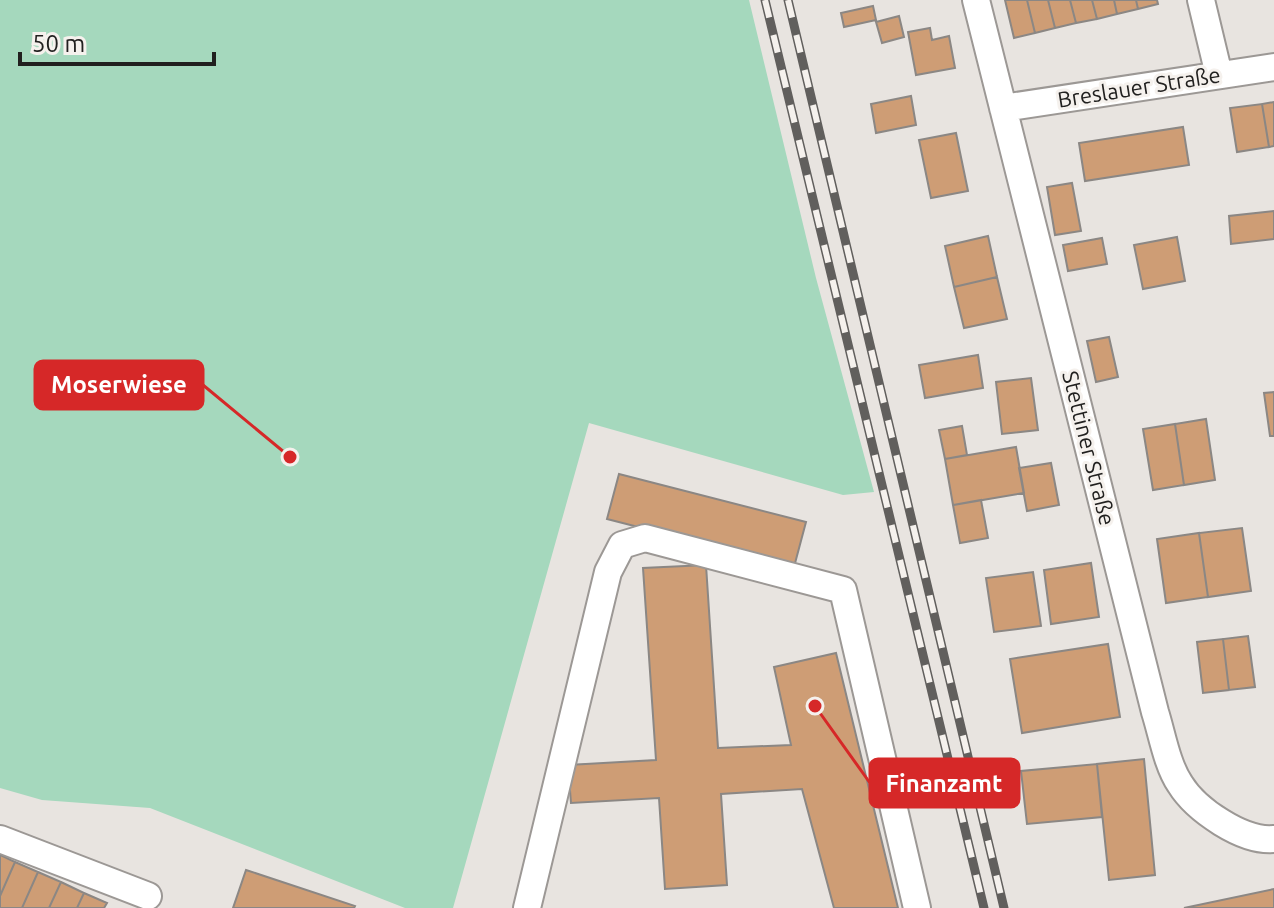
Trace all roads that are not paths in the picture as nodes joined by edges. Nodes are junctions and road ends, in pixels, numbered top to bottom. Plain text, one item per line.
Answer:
1 (976, 0) edge
2 (1201, 0) edge
3 (1274, 67) edge
4 (1219, 75) junction
5 (1003, 108) junction
6 (0, 839) edge
7 (1274, 839) edge
8 (148, 896) dead end
9 (527, 908) edge
10 (917, 908) edge

1 - 5 street, Stettiner Straße
2 - 4 street
3 - 4 street, Breslauer Straße
4 - 5 street, Breslauer Straße
5 - 7 street, Stettiner Straße
6 - 8 street
9 - 10 street

